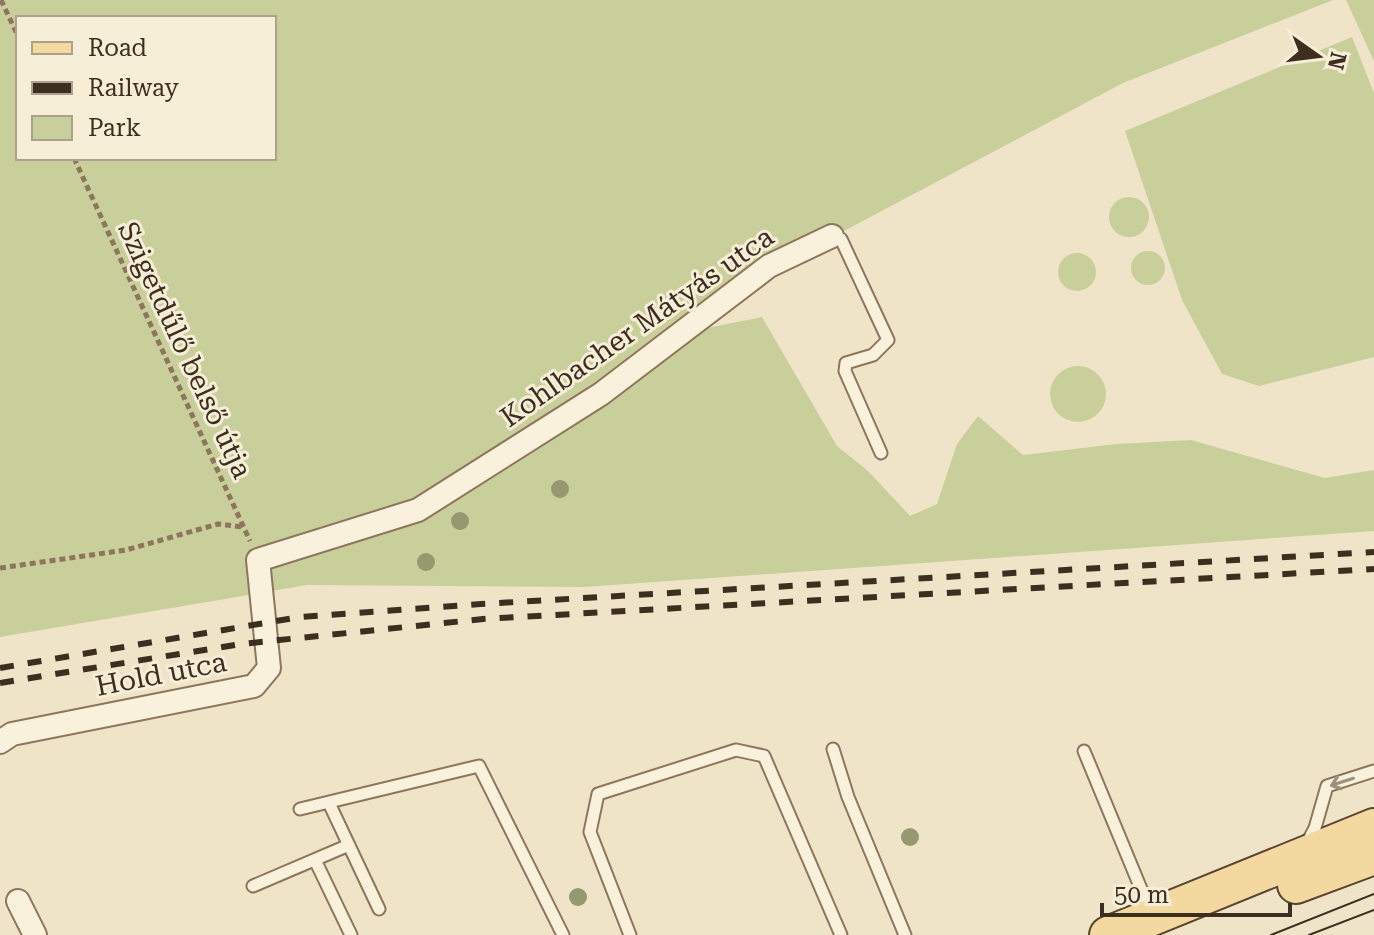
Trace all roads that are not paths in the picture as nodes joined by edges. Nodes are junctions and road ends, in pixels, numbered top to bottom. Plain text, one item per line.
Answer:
1 (832, 236) joint
2 (881, 453) dead end
3 (258, 560) joint
4 (0, 742) edge
5 (833, 749) dead end
6 (1084, 751) dead end
7 (1374, 771) edge
8 (329, 803) junction
9 (1322, 804) junction
10 (300, 809) dead end
11 (1356, 841) edge
12 (349, 845) junction
13 (1300, 858) junction
14 (315, 860) junction
15 (253, 886) dead end
16 (18, 901) dead end
17 (379, 909) dead end
18 (1162, 926) edge
19 (35, 935) edge
20 (351, 935) edge
21 (563, 935) edge
22 (630, 935) edge
23 (841, 935) edge
24 (905, 935) edge
25 (1108, 935) edge

1 - 2 lane
1 - 3 street, Kohlbacher Mátyás utca
3 - 4 street, Hold utca
5 - 24 lane
6 - 18 lane
7 -> 9 lane
8 - 10 lane
8 - 12 lane
8 - 21 lane
9 - 11 lane
9 - 13 lane
11 - 13 main road
11 - 18 main road
12 - 14 lane
12 - 17 lane
13 - 18 main road
14 - 15 lane
14 - 20 lane
16 - 19 street
18 - 25 main road
22 - 23 lane

